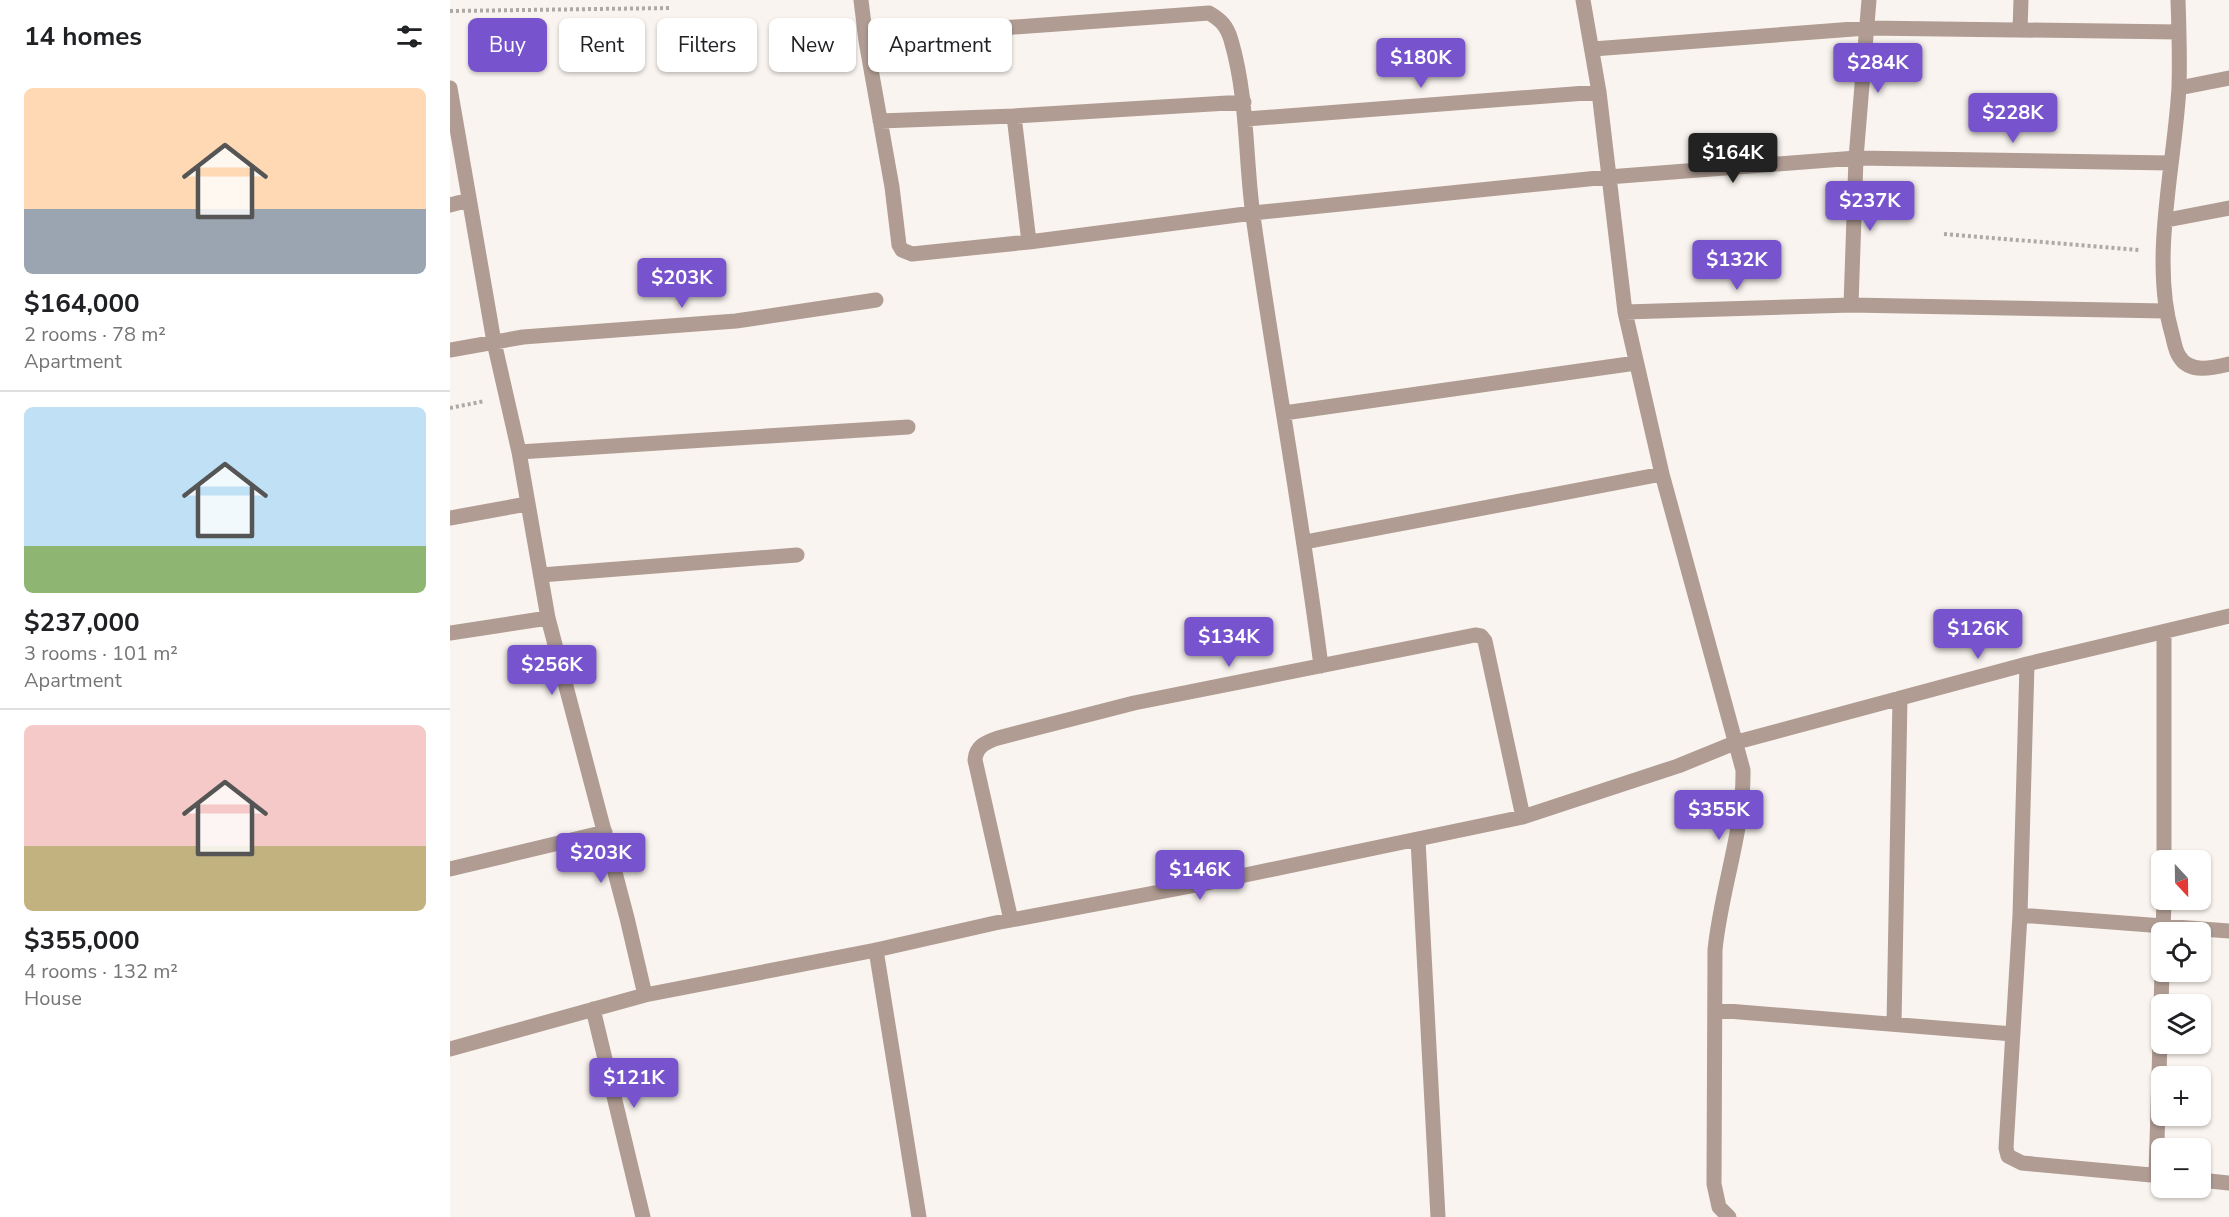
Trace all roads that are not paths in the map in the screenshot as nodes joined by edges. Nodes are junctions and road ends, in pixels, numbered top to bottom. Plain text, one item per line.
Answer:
1 (861, 0) edge
2 (1583, 0) edge
3 (1869, 0) edge
4 (2021, 0) edge
5 (2178, 0) edge
6 (1867, 28) junction
7 (2020, 30) junction
8 (2179, 32) junction
9 (866, 41) junction
10 (1593, 49) junction
11 (2229, 78) edge
12 (2179, 88) junction
13 (1599, 92) junction
14 (451, 97) edge
15 (1244, 102) junction
16 (1014, 116) junction
17 (1246, 119) junction
18 (880, 121) junction
19 (1856, 158) junction
20 (2170, 163) junction
21 (1608, 177) junction
22 (469, 200) junction
23 (450, 205) edge
24 (2229, 208) edge
25 (1252, 213) junction
26 (2167, 220) junction
27 (1029, 242) junction
28 (876, 300) dead end
29 (1851, 305) junction
30 (2165, 311) junction
31 (1625, 312) junction
32 (494, 342) junction
33 (450, 350) edge
34 (1636, 363) junction
35 (2229, 364) edge
36 (1284, 413) junction
37 (908, 427) dead end
38 (519, 452) junction
39 (1662, 474) junction
40 (526, 504) junction
41 (450, 518) edge
42 (1305, 542) junction
43 (797, 555) dead end
44 (541, 575) junction
45 (2229, 616) edge
46 (548, 618) junction
47 (2164, 632) junction
48 (450, 633) edge
49 (2027, 664) junction
50 (1321, 666) junction
51 (1900, 699) junction
52 (1737, 742) junction
53 (1523, 817) junction
54 (605, 832) junction
55 (1418, 840) junction
56 (2164, 850) edge
57 (450, 869) edge
58 (2020, 915) junction
59 (1011, 920) junction
60 (2151, 929) edge
61 (2211, 931) edge
62 (2229, 931) edge
63 (876, 950) junction
64 (2162, 982) edge
65 (645, 995) junction
66 (593, 1009) junction
67 (1715, 1011) junction
68 (1894, 1024) junction
69 (2013, 1034) junction
70 (450, 1049) edge
71 (2160, 1138) edge
72 (2151, 1175) edge
73 (2211, 1181) edge
74 (2229, 1183) edge
75 (643, 1217) edge
76 (920, 1217) edge
77 (1438, 1217) edge
78 (1729, 1217) edge

1 - 9 street
2 - 10 street
3 - 6 street
4 - 7 street
5 - 8 street
6 - 7 street
6 - 10 street
6 - 19 street
7 - 8 street
8 - 12 street
9 - 15 street
9 - 18 street
10 - 13 street
11 - 12 street
12 - 20 street
13 - 17 street
13 - 21 street
14 - 22 street
15 - 16 street
15 - 17 street
16 - 18 street
16 - 27 street
17 - 25 street
18 - 27 street
19 - 20 street
19 - 21 street
19 - 29 street
20 - 26 street
21 - 25 street
21 - 31 street
22 - 23 street
22 - 32 street
24 - 26 street
25 - 27 street
25 - 36 street
26 - 30 street
28 - 32 street
29 - 30 street
29 - 31 street
30 - 35 street
31 - 34 street
32 - 33 street
32 - 38 street
34 - 36 street
34 - 39 street
36 - 42 street
37 - 38 street
38 - 40 street
39 - 42 street
39 - 52 street
40 - 41 street
40 - 44 street
42 - 50 street
43 - 44 street
44 - 46 street
45 - 47 street
46 - 48 street
46 - 54 street
47 - 49 street
47 - 56 street
49 - 51 street
49 - 58 street
50 - 53 street
50 - 59 street
51 - 52 street
51 - 68 street
52 - 53 street
52 - 67 street
53 - 55 street
54 - 57 street
54 - 65 street
55 - 59 street
55 - 77 street
58 - 60 street
58 - 69 street
59 - 63 street
61 - 62 street
63 - 65 street
63 - 76 street
64 - 71 street
65 - 66 street
66 - 70 street
66 - 75 street
67 - 68 street
67 - 78 street
68 - 69 street
69 - 72 street
73 - 74 street

